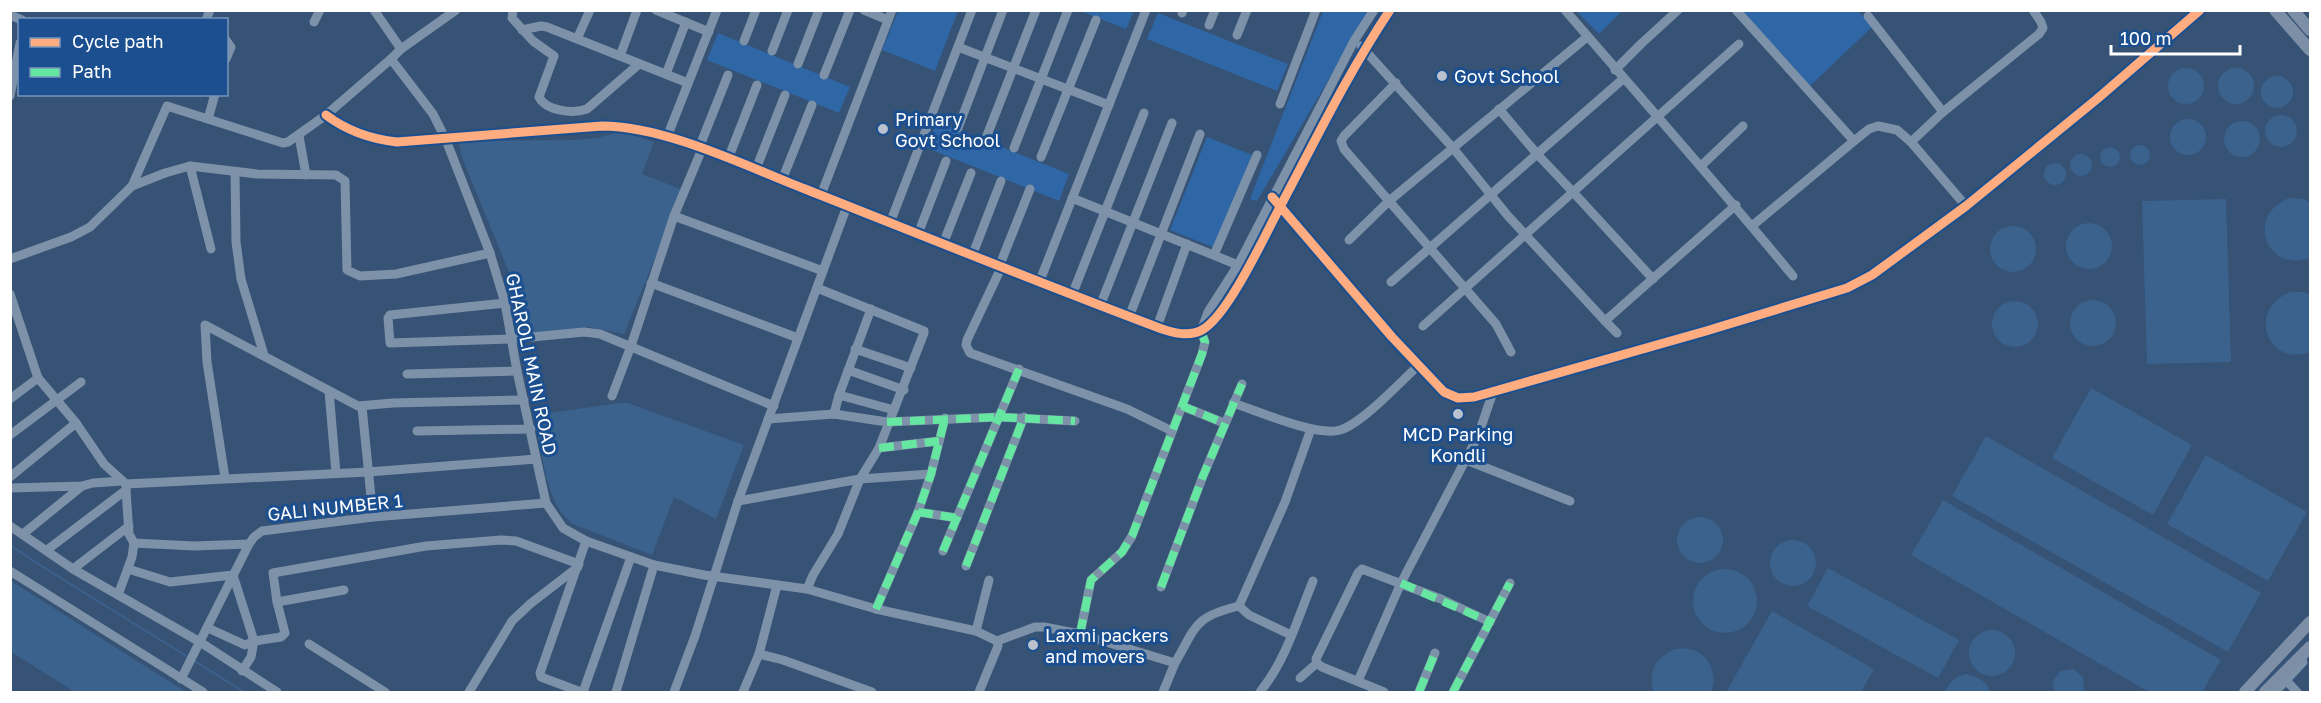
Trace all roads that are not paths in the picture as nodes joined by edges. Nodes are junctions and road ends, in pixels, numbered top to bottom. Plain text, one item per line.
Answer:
1 (320, 10) edge
2 (374, 10) edge
3 (456, 10) edge
4 (513, 10) edge
5 (590, 10) edge
6 (637, 10) edge
7 (656, 10) edge
8 (717, 10) edge
9 (756, 10) edge
10 (788, 10) edge
11 (819, 10) edge
12 (850, 10) edge
13 (864, 10) edge
14 (892, 10) edge
15 (972, 10) edge
16 (1003, 10) edge
17 (1036, 10) edge
18 (1068, 10) edge
19 (1146, 10) edge
20 (1215, 10) edge
21 (1247, 10) edge
22 (1317, 10) edge
23 (1374, 10) edge
24 (1390, 10) edge
25 (1565, 10) edge
26 (1678, 10) edge
27 (1736, 10) edge
28 (2033, 10) edge
29 (2200, 10) edge
30 (2275, 10) edge
31 (2293, 10) edge
32 (1869, 12) edge
33 (888, 20) junction
34 (1096, 20) dead end
35 (314, 22) dead end
36 (686, 22) junction
37 (1209, 26) dead end
38 (522, 30) junction
39 (2310, 30) edge
40 (709, 32) junction
41 (1237, 35) dead end
42 (1587, 37) junction
43 (577, 39) junction
44 (744, 41) dead end
45 (1354, 41) junction
46 (1738, 44) dead end
47 (958, 47) junction
48 (16, 48) edge
49 (401, 49) junction
50 (1364, 49) junction
51 (2310, 50) edge
52 (772, 51) dead end
53 (620, 56) junction
54 (985, 58) junction
55 (391, 59) junction
56 (639, 64) junction
57 (798, 64) dead end
58 (1013, 68) junction
59 (1615, 70) junction
60 (666, 74) junction
61 (728, 75) dead end
62 (824, 75) dead end
63 (1041, 79) junction
64 (1623, 79) junction
65 (688, 83) junction
66 (1396, 83) junction
67 (757, 85) dead end
68 (1068, 89) junction
69 (785, 95) dead end
70 (10, 96) edge
71 (214, 96) edge
72 (1280, 104) dead end
73 (812, 105) dead end
74 (1109, 105) junction
75 (1499, 109) junction
76 (1943, 112) junction
77 (1144, 113) dead end
78 (326, 115) junction
79 (1658, 117) junction
80 (208, 119) junction
81 (1172, 123) dead end
82 (1743, 126) dead end
83 (958, 128) dead end
84 (1200, 134) dead end
85 (299, 136) junction
86 (667, 137) junction
87 (986, 138) dead end
88 (446, 140) junction
89 (1854, 141) junction
90 (1911, 142) junction
91 (1014, 148) dead end
92 (1453, 148) junction
93 (701, 149) junction
94 (1537, 154) junction
95 (1257, 155) dead end
96 (1041, 157) dead end
97 (728, 159) junction
98 (946, 162) dead end
99 (190, 166) junction
100 (1701, 166) junction
101 (756, 170) junction
102 (235, 172) junction
103 (971, 173) dead end
104 (306, 175) junction
105 (782, 180) junction
106 (1001, 181) dead end
107 (132, 186) junction
108 (1030, 189) dead end
109 (1573, 192) junction
110 (1491, 193) junction
111 (821, 195) junction
112 (1272, 197) junction
113 (1072, 198) junction
114 (1389, 201) junction
115 (1736, 205) junction
116 (847, 206) junction
117 (1280, 206) junction
118 (1966, 206) junction
119 (1106, 212) junction
120 (674, 216) junction
121 (1132, 222) junction
122 (890, 223) junction
123 (1752, 226) junction
124 (918, 234) junction
125 (1162, 234) junction
126 (1526, 234) junction
127 (1349, 240) dead end
128 (943, 244) junction
129 (1187, 244) junction
130 (1428, 248) junction
131 (211, 249) dead end
132 (490, 253) junction
133 (1214, 255) junction
134 (972, 256) junction
135 (10, 259) edge
136 (1000, 267) junction
137 (1243, 267) junction
138 (823, 271) junction
139 (1793, 276) dead end
140 (1653, 279) junction
141 (1391, 282) dead end
142 (651, 283) junction
143 (1040, 283) junction
144 (1465, 286) junction
145 (817, 288) junction
146 (10, 294) edge
147 (1072, 296) junction
148 (506, 303) junction
149 (1100, 306) junction
150 (871, 309) junction
151 (1129, 317) junction
152 (1605, 321) junction
153 (1424, 326) dead end
154 (1157, 327) junction
155 (1201, 331) junction
156 (1617, 333) dead end
157 (798, 338) junction
158 (511, 339) junction
159 (631, 346) junction
160 (855, 350) junction
161 (1511, 352) dead end
162 (264, 356) junction
163 (1419, 365) junction
164 (911, 368) junction
165 (1019, 369) junction
166 (848, 370) junction
167 (517, 371) junction
168 (407, 374) dead end
169 (38, 378) junction
170 (81, 382) dead end
171 (1242, 384) dead end
172 (904, 390) junction
173 (329, 391) junction
174 (1493, 392) junction
175 (839, 395) junction
176 (612, 396) dead end
177 (10, 399) edge
178 (524, 400) junction
179 (56, 401) junction
180 (1233, 403) junction
181 (774, 406) junction
182 (1182, 406) junction
183 (362, 407) junction
184 (894, 410) junction
185 (834, 414) junction
186 (999, 417) junction
187 (1024, 417) junction
188 (945, 418) junction
189 (768, 419) junction
190 (1075, 421) dead end
191 (887, 422) junction
192 (76, 423) junction
193 (1224, 423) junction
194 (531, 429) junction
195 (1311, 429) junction
196 (417, 431) dead end
197 (1172, 431) junction
198 (10, 435) edge
199 (939, 441) junction
200 (879, 448) junction
201 (536, 459) junction
202 (1466, 460) junction
203 (368, 471) junction
204 (336, 473) junction
205 (931, 474) junction
206 (10, 477) edge
207 (225, 478) junction
208 (860, 479) junction
209 (125, 485) junction
210 (81, 486) junction
211 (10, 488) edge
212 (738, 501) junction
213 (1570, 501) dead end
214 (546, 503) junction
215 (918, 512) junction
216 (373, 517) junction
217 (957, 519) junction
218 (10, 526) edge
219 (129, 526) junction
220 (23, 534) junction
221 (586, 541) junction
222 (134, 543) junction
223 (249, 544) junction
224 (48, 550) junction
225 (943, 551) dead end
226 (631, 557) junction
227 (578, 565) junction
228 (654, 565) junction
229 (966, 566) dead end
230 (73, 568) junction
231 (128, 569) junction
232 (10, 571) edge
233 (233, 575) junction
234 (715, 577) junction
235 (989, 580) dead end
236 (1313, 582) dead end
237 (1401, 583) junction
238 (1510, 583) dead end
239 (777, 585) junction
240 (1161, 587) dead end
241 (807, 589) junction
242 (344, 590) dead end
243 (118, 595) junction
244 (277, 602) junction
245 (1239, 606) junction
246 (876, 609) junction
247 (1490, 622) junction
248 (2310, 622) edge
249 (207, 628) junction
250 (976, 631) junction
251 (1080, 634) junction
252 (1291, 634) junction
253 (254, 641) junction
254 (997, 642) junction
255 (309, 645) dead end
256 (198, 646) junction
257 (2310, 646) edge
258 (1435, 653) dead end
259 (2310, 653) edge
260 (759, 654) junction
261 (1175, 663) junction
262 (1317, 663) junction
263 (242, 671) junction
264 (182, 676) junction
265 (1300, 678) dead end
266 (2284, 678) junction
267 (1358, 681) junction
268 (1165, 692) edge
269 (203, 693) edge
270 (277, 693) edge
271 (385, 693) edge
272 (469, 693) edge
273 (582, 693) edge
274 (616, 693) edge
275 (674, 693) edge
276 (743, 693) edge
277 (872, 693) edge
278 (979, 693) edge
279 (1260, 693) edge
280 (1384, 693) edge
281 (1419, 693) edge
282 (1453, 693) edge
283 (2245, 693) edge
284 (2265, 693) edge
285 (2275, 693) edge
286 (2297, 693) edge

1 - 35 street
2 - 49 street
3 - 49 street
4 - 38 street
5 - 43 street
6 - 53 street
7 - 36 street
8 - 40 street
9 - 44 street
10 - 52 street
11 - 57 street
12 - 62 street
13 - 33 street
14 - 33 street
15 - 47 street
16 - 54 street
17 - 58 street
18 - 63 street
19 - 74 street
20 - 37 street
21 - 41 street
22 - 72 street
23 - 45 street
24 - 50 street
25 - 42 street
26 - 59 street
27 - 89 street
28 - 76 street
29 - 118 street
30 - 51 main road
31 - 39 main road
32 - 76 street
33 - 111 street
34 - 68 street
36 - 40 street
36 - 60 street
38 - 43 street
38 - 56 street
40 - 65 street
42 - 59 street
42 - 75 street
43 - 53 street
45 - 50 street
45 - 112 street
46 - 79 street
47 - 54 street
47 - 122 street
48 - 70 street
49 - 55 street
50 - 66 street
50 - 117 street
53 - 56 street
54 - 58 street
54 - 83 street
55 - 78 street
55 - 88 street, GHAROLI MAIN ROAD
56 - 60 street
58 - 63 street
58 - 87 street
59 - 64 street
60 - 65 street
61 - 93 street
63 - 68 street
63 - 91 street
64 - 79 street
64 - 94 street
65 - 86 street
66 - 92 street
66 - 114 street
67 - 97 street
68 - 74 street
68 - 96 street
69 - 101 street
71 - 80 street
73 - 105 street
74 - 113 street
75 - 92 street
75 - 94 street
76 - 90 street
77 - 119 street
78 - 85 street
78 - 88 street
79 - 100 street
79 - 109 street
80 - 85 street
80 - 107 street
81 - 121 street
82 - 100 street
84 - 125 street
85 - 104 street
86 - 88 street
86 - 93 street
88 - 132 street, GHAROLI MAIN ROAD
89 - 90 street
89 - 123 street
90 - 118 street
92 - 110 street
92 - 114 street
93 - 97 street
93 - 120 street
94 - 109 street
94 - 110 street
95 - 133 street
97 - 101 street
98 - 124 street
99 - 102 street
99 - 107 street
99 - 131 street
100 - 115 street
101 - 105 street
102 - 104 street
102 - 162 street
103 - 128 street
104 - 132 street
105 - 111 street
106 - 134 street
107 - 135 street
108 - 136 street
109 - 126 street
109 - 140 street
110 - 126 street
110 - 130 street
111 - 116 street
112 - 117 street
112 - 137 street
113 - 119 street
113 - 143 street
114 - 127 street
114 - 130 street
115 - 123 street
115 - 140 street
116 - 122 street
116 - 138 street
117 - 137 street
117 - 163 street
118 - 174 street
119 - 121 street
119 - 147 street
120 - 138 street
120 - 142 street
121 - 125 street
121 - 149 street
122 - 124 street
123 - 139 street
124 - 128 street
125 - 129 street
125 - 151 street
126 - 144 street
126 - 152 street
128 - 134 street
129 - 133 street
129 - 154 street
130 - 141 street
130 - 144 street
132 - 148 street, GHAROLI MAIN ROAD
133 - 137 street
134 - 136 street
136 - 143 street
136 - 165 street
137 - 155 street
138 - 145 street
140 - 152 street
142 - 157 street
142 - 159 street
143 - 147 street
144 - 153 street
144 - 161 street
145 - 150 street
145 - 157 street
146 - 169 street
147 - 149 street
148 - 158 street, GHAROLI MAIN ROAD
148 - 158 street
149 - 151 street
150 - 160 street
150 - 164 street
151 - 154 street
152 - 156 street
154 - 155 street
155 - 182 street
157 - 181 street
158 - 159 street
158 - 167 street, GHAROLI MAIN ROAD
159 - 176 street
159 - 181 street
160 - 164 street
160 - 166 street
162 - 173 street
162 - 207 street
163 - 174 street
163 - 195 street
164 - 172 street
165 - 186 street
165 - 197 street
166 - 172 street
166 - 175 street
167 - 168 street
167 - 178 street, GHAROLI MAIN ROAD
169 - 177 street
169 - 179 street
170 - 179 street
171 - 180 street
172 - 184 street
173 - 183 street
173 - 204 street
174 - 202 street
175 - 184 street
175 - 185 street
178 - 183 street
178 - 194 street, GHAROLI MAIN ROAD
179 - 192 street
179 - 198 street
180 - 193 street
180 - 195 street
181 - 189 street
182 - 193 street
182 - 197 street
183 - 203 street
184 - 191 street
185 - 189 street
185 - 191 street
186 - 187 street
186 - 188 street
186 - 217 street
187 - 190 street
187 - 229 street
188 - 191 street
188 - 199 street
189 - 212 street
191 - 200 street
192 - 206 street
192 - 209 street
193 - 240 street
194 - 196 street
194 - 201 street, GHAROLI MAIN ROAD
195 - 245 street
197 - 251 street
199 - 200 street
199 - 205 street
200 - 208 street
201 - 203 street
201 - 214 street, GHAROLI MAIN ROAD
202 - 213 street
202 - 237 street
203 - 204 street
203 - 216 street
204 - 207 street
205 - 208 street
205 - 215 street
207 - 209 street
208 - 212 street
208 - 241 street
209 - 210 street
209 - 219 street
209 - 224 street
210 - 211 street
210 - 220 street
212 - 234 street
214 - 216 street, GALI NUMBER 1
214 - 221 street, GHAROLI MAIN ROAD
215 - 217 street
215 - 246 street
216 - 223 street, GALI NUMBER 1
217 - 225 street
218 - 220 street
219 - 222 street
219 - 230 street
220 - 224 street
221 - 226 street, GHAROLI MAIN ROAD
221 - 227 street
222 - 223 street
222 - 231 street
223 - 233 street
224 - 230 street
226 - 228 street, GHAROLI MAIN ROAD
226 - 273 street
227 - 244 street
227 - 272 street
227 - 273 street
228 - 234 street, GHAROLI MAIN ROAD
228 - 274 street
230 - 243 street
231 - 233 street
231 - 243 street
232 - 264 street
233 - 249 street
233 - 253 street
234 - 239 street, GHAROLI MAIN ROAD
234 - 275 street
235 - 250 street
236 - 252 street
237 - 247 street
237 - 262 street
237 - 267 street
238 - 247 street
239 - 241 street, GHAROLI MAIN ROAD
239 - 260 street
241 - 246 street, GHAROLI MAIN ROAD
242 - 244 street
243 - 256 street
244 - 253 street
245 - 252 street
245 - 261 street
246 - 250 street, GHAROLI MAIN ROAD
247 - 282 street
248 - 283 main road
249 - 253 street
249 - 256 street
250 - 254 street, GHAROLI MAIN ROAD
251 - 254 street
251 - 261 street
252 - 279 street
253 - 263 street
254 - 278 street
255 - 271 street
256 - 263 street
256 - 264 street
257 - 266 main road
258 - 281 street
259 - 266 street
260 - 276 street
260 - 277 street
261 - 268 street
262 - 265 street
262 - 267 street
263 - 270 street
264 - 269 street
266 - 284 main road
266 - 285 street
266 - 286 street
267 - 280 street

